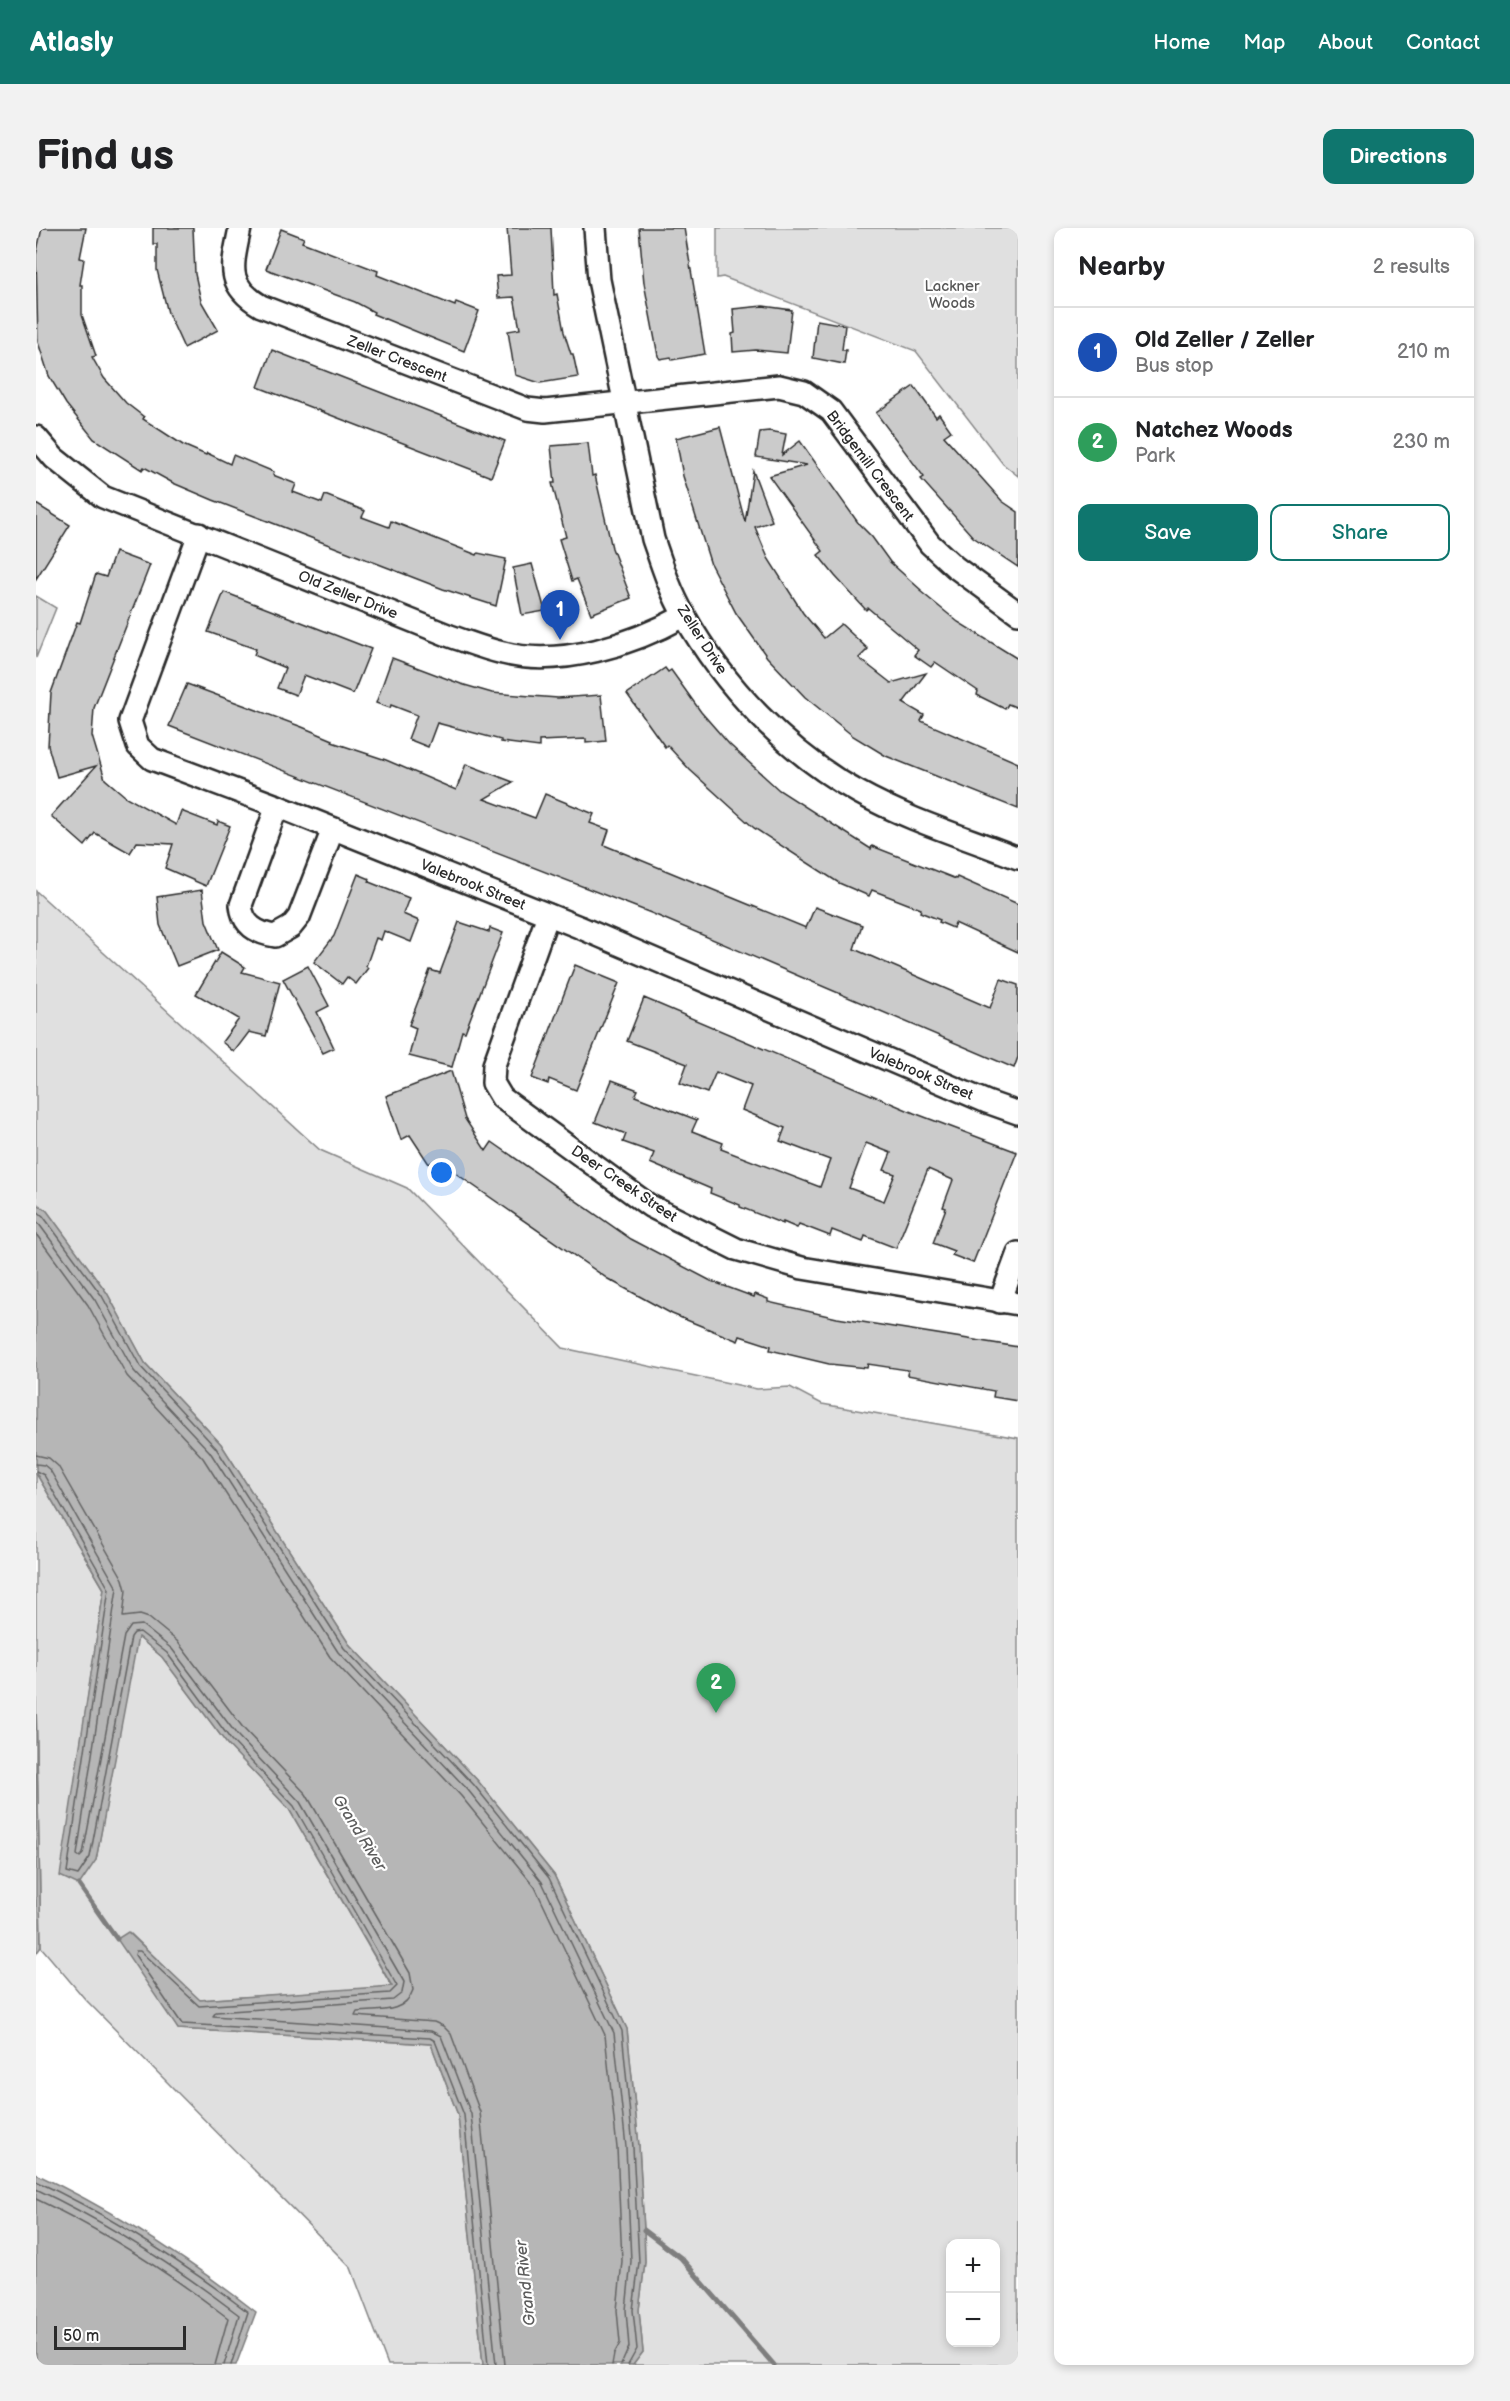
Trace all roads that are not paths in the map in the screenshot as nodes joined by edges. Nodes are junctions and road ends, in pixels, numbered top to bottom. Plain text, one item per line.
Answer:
1 (240, 228) edge
2 (595, 228) edge
3 (624, 401) junction
4 (36, 437) edge
5 (199, 534) junction
6 (1018, 613) edge
7 (684, 616) junction
8 (277, 806) junction
9 (333, 829) junction
10 (1018, 858) edge
11 (548, 915) junction
12 (1018, 1113) edge
13 (1018, 1253) edge
14 (1009, 1303) edge

1 - 3 street, Zeller Crescent
2 - 3 street, Zeller Drive
3 - 6 street, Bridgemill Crescent
3 - 7 street, Zeller Drive
4 - 5 street, Old Zeller Drive
5 - 7 street, Old Zeller Drive
5 - 8 street, Valebrook Street
7 - 10 street, Zeller Drive
8 - 9 street, Valebrook Street
8 - 9 street
9 - 11 street, Valebrook Street
11 - 12 street, Valebrook Street
11 - 14 street, Deer Creek Street
13 - 14 street

